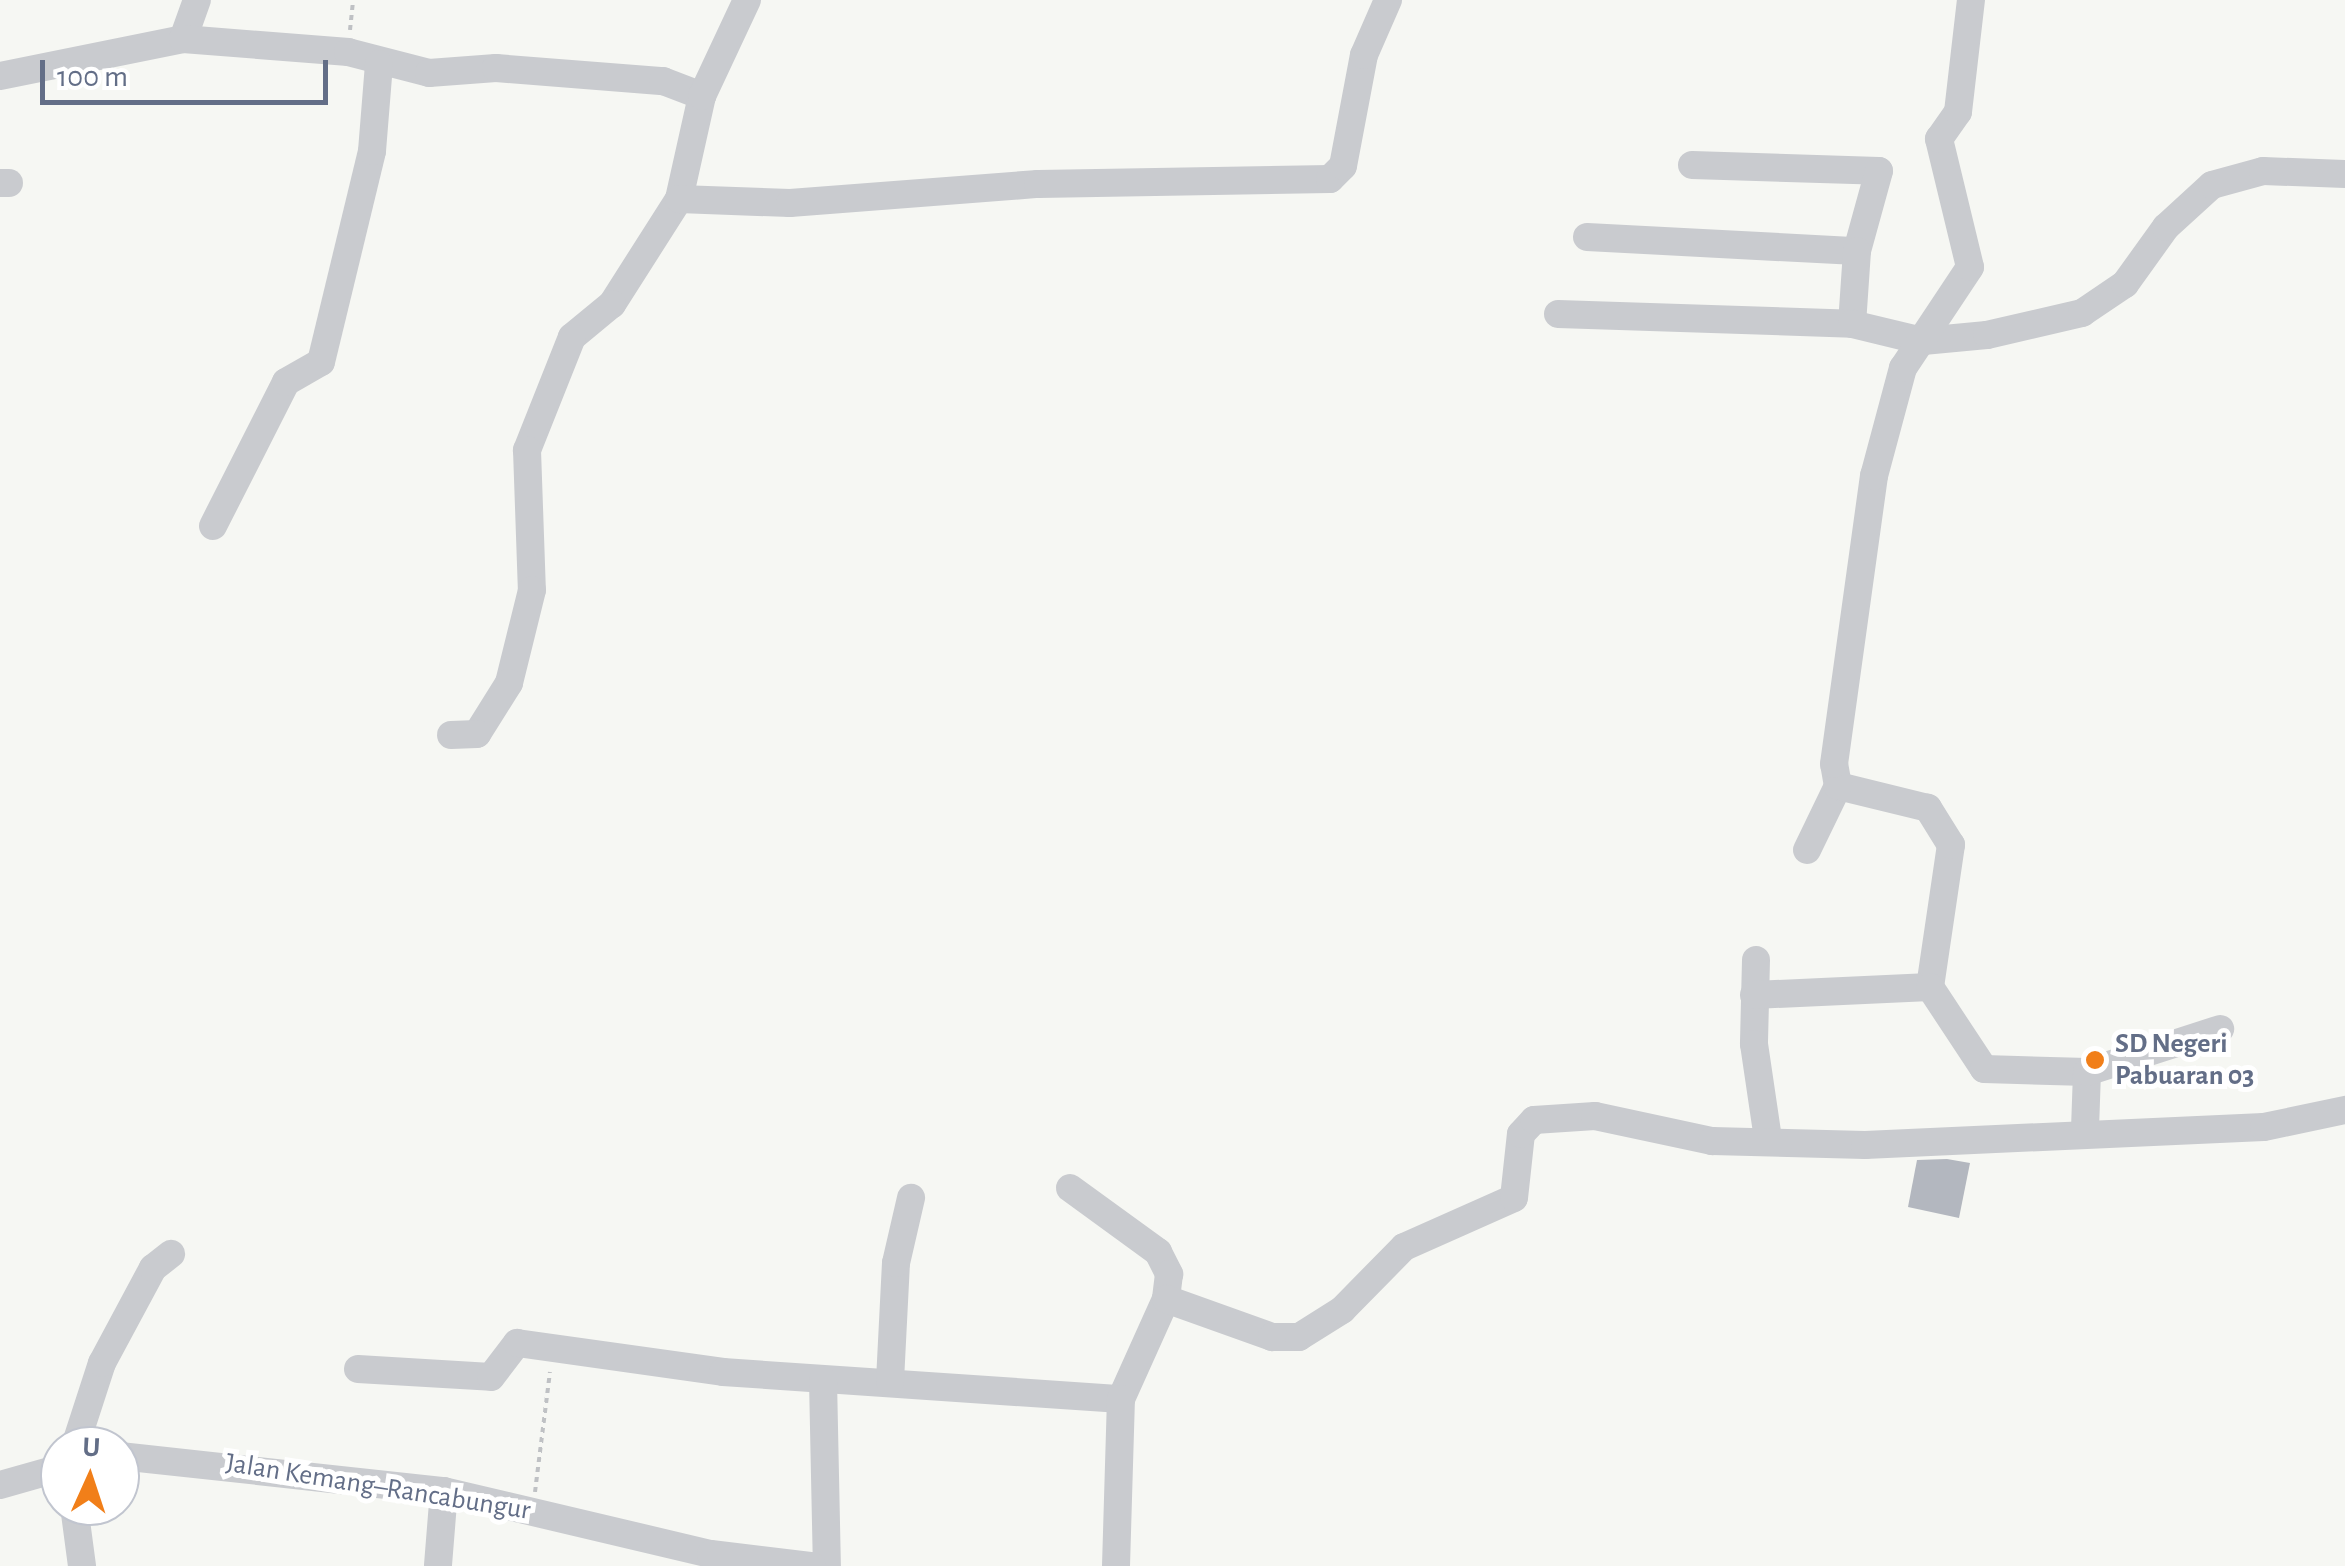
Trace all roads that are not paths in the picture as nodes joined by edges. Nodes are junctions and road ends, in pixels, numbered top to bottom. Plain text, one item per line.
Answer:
1 (197, 0) edge
2 (746, 0) edge
3 (1388, 0) edge
4 (1971, 0) edge
5 (183, 39) junction
6 (379, 64) junction
7 (0, 76) edge
8 (702, 96) junction
9 (1692, 164) dead end
10 (2345, 174) edge
11 (680, 199) junction
12 (1587, 237) dead end
13 (1857, 251) junction
14 (1558, 314) dead end
15 (1852, 324) junction
16 (1924, 342) junction
17 (212, 526) dead end
18 (450, 734) dead end
19 (1838, 786) junction
20 (1807, 850) dead end
21 (1756, 960) dead end
22 (1930, 987) junction
23 (1754, 995) junction
24 (2220, 1029) dead end
25 (2087, 1072) junction
26 (2345, 1110) edge
27 (2085, 1129) junction
28 (1768, 1140) junction
29 (1070, 1188) dead end
30 (911, 1198) dead end
31 (171, 1254) dead end
32 (1166, 1299) junction
33 (358, 1369) dead end
34 (823, 1380) junction
35 (890, 1382) junction
36 (1121, 1399) junction
37 (82, 1426) edge
38 (140, 1458) edge
39 (40, 1474) edge
40 (0, 1485) edge
41 (444, 1491) junction
42 (77, 1526) edge
43 (710, 1560) edge
44 (438, 1565) edge
45 (82, 1566) edge
46 (812, 1566) edge
47 (827, 1566) edge
48 (1116, 1566) edge

1 - 5 street
2 - 8 street
3 - 11 street
4 - 16 street
5 - 6 street
5 - 7 street
6 - 8 street
6 - 17 street
8 - 11 street
9 - 13 street
10 - 16 street
11 - 18 street
12 - 13 street
13 - 15 street
14 - 15 street
15 - 16 street
16 - 19 street
19 - 20 street
19 - 22 street
21 - 23 street
22 - 23 street
22 - 25 street
23 - 28 street
24 - 25 street
25 - 27 street
26 - 27 street
27 - 28 street
28 - 32 street
29 - 32 street
30 - 35 street
31 - 37 street
32 - 36 street
33 - 34 street
34 - 35 street
34 - 47 street
35 - 36 street
36 - 48 street
38 - 41 street, Jalan Kemang–Rancabungur
39 - 40 street
41 - 43 street, Jalan Kemang–Rancabungur
41 - 44 street
42 - 45 street
43 - 46 street, Jalan Kemang–Rancabungur

